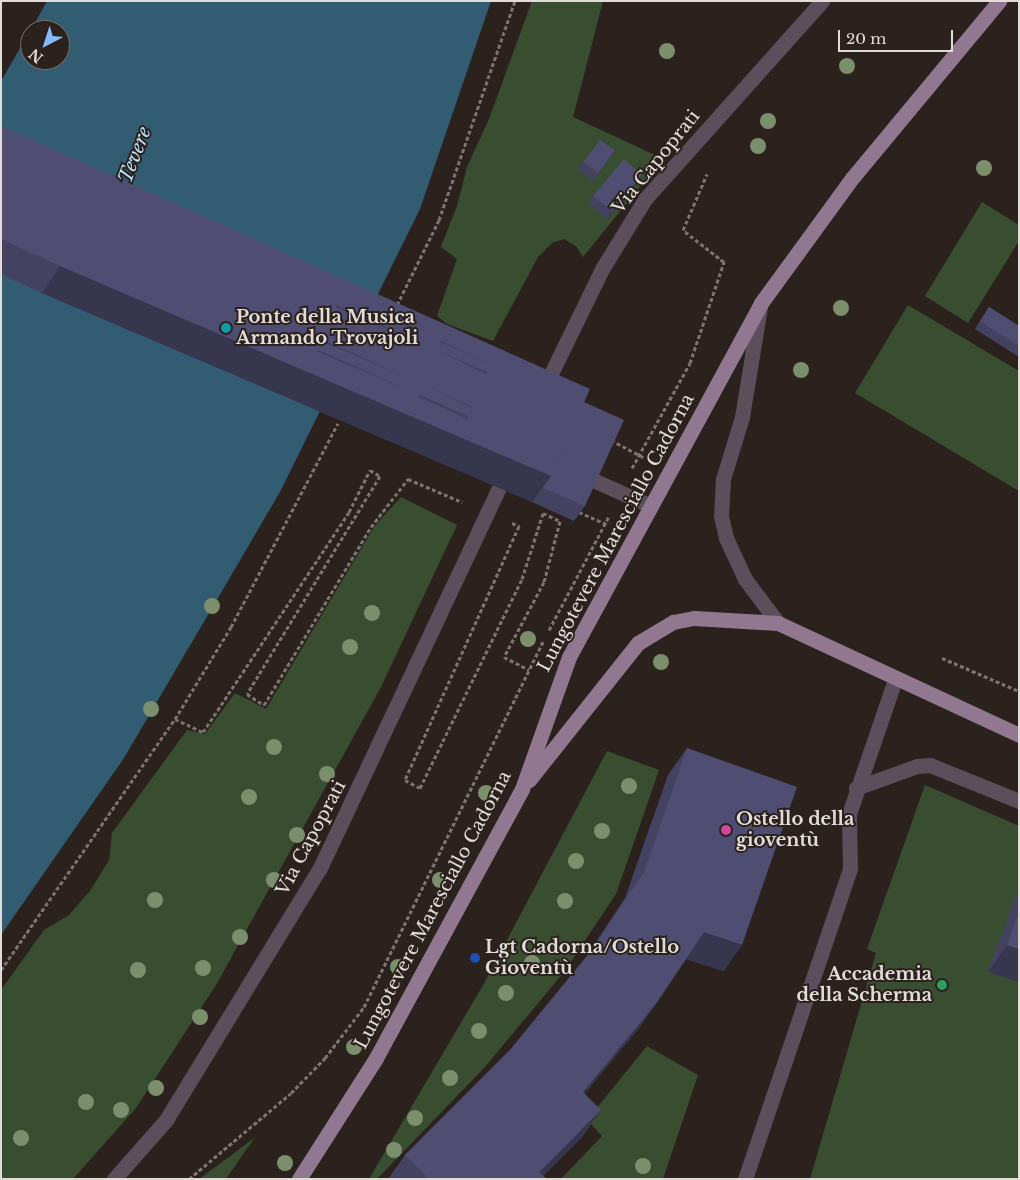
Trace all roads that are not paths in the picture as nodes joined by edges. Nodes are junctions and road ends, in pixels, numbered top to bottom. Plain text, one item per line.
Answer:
1 (822, 1) edge
2 (999, 1) edge
3 (761, 303) junction
4 (540, 398) edge
5 (593, 480) edge
6 (498, 489) dead end
7 (649, 505) junction
8 (778, 623) junction
9 (895, 680) junction
10 (1019, 735) edge
11 (522, 788) junction
12 (856, 788) junction
13 (1019, 801) edge
14 (114, 1179) edge
15 (299, 1179) edge
16 (745, 1179) edge

1 - 4 street, Via Capoprati
2 - 3 main road, Lungotevere Maresciallo Cadorna
3 - 7 main road, Lungotevere Maresciallo Cadorna
3 - 8 street
5 - 7 street
6 - 14 street, Via Capoprati
7 - 11 main road, Lungotevere Maresciallo Cadorna
8 - 9 main road
8 - 11 main road
9 - 10 main road
9 - 12 street
11 - 15 main road, Lungotevere Maresciallo Cadorna
12 - 13 street
12 - 16 street

